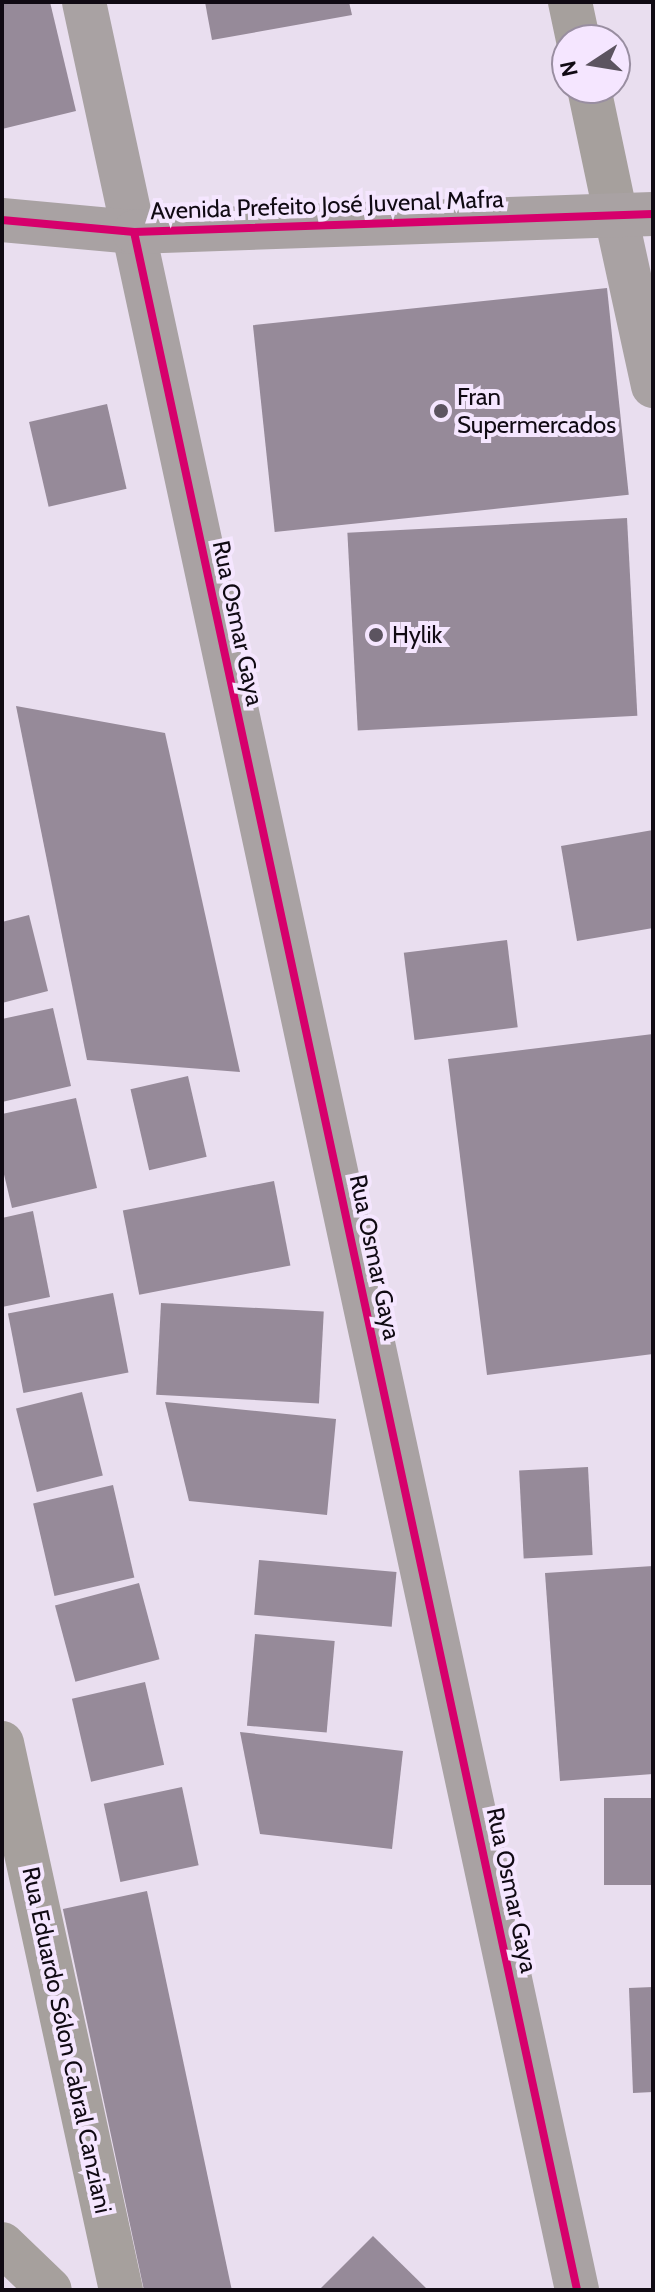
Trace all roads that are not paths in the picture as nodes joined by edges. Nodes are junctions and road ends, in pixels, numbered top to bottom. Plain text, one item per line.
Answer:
1 (84, 2) edge
2 (570, 2) edge
3 (575, 24) edge
4 (595, 104) edge
5 (634, 215) edge
6 (2, 220) edge
7 (134, 232) junction
8 (653, 386) edge
9 (2, 1743) edge
10 (2, 2244) edge
11 (50, 2290) edge
12 (121, 2290) edge
13 (577, 2290) edge

1 - 7 main road, Rua Osmar Gaya
2 - 3 street
4 - 5 street
5 - 7 main road, Avenida Prefeito José Juvenal Mafra
5 - 8 main road
6 - 7 main road, Avenida Prefeito José Juvenal Mafra
7 - 13 main road, Rua Osmar Gaya
9 - 12 street, Rua Eduardo Sólon Cabral Canziani
10 - 11 street

